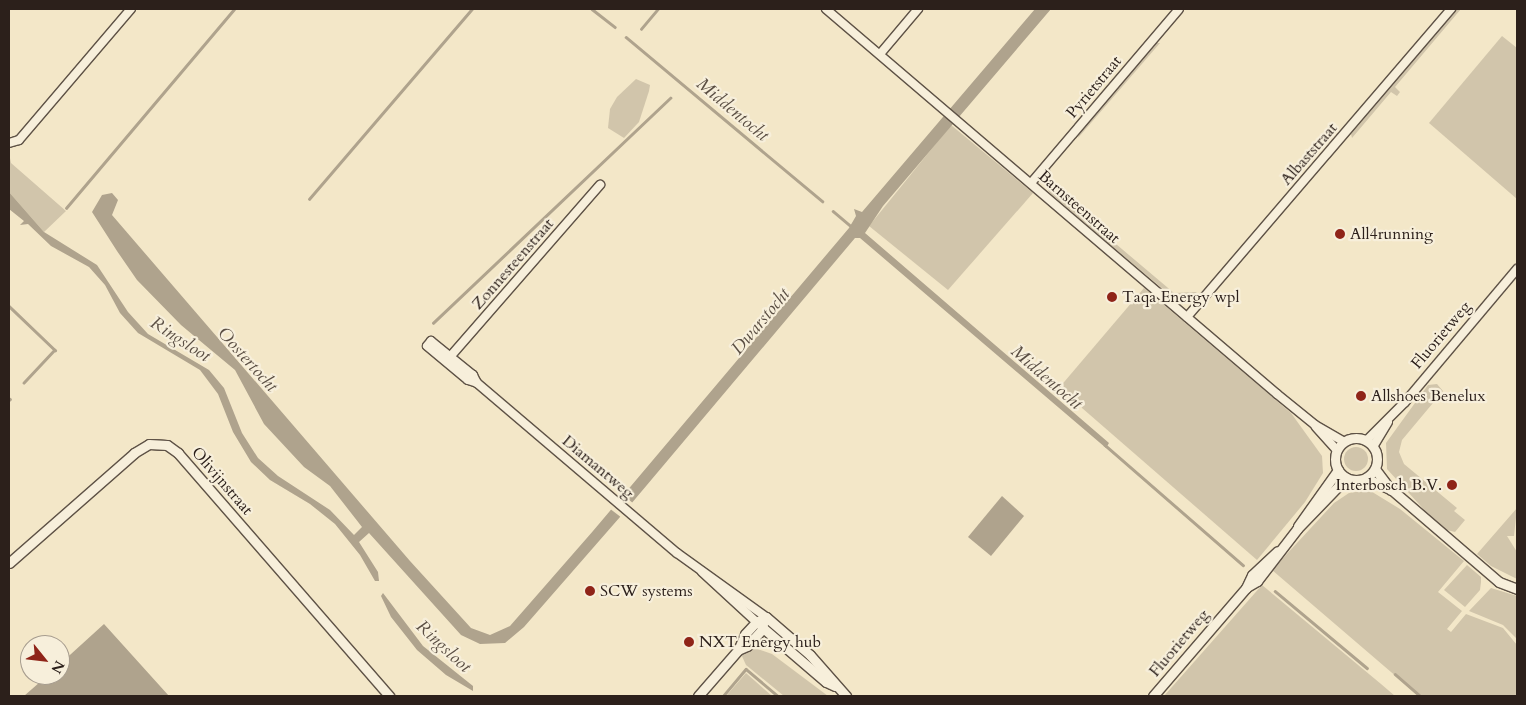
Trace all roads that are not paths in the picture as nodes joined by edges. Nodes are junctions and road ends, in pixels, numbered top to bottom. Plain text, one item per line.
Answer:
1 (131, 9) edge
2 (826, 9) edge
3 (918, 9) edge
4 (1179, 9) edge
5 (1451, 9) edge
6 (880, 54) junction
7 (9, 143) edge
8 (1031, 183) junction
9 (600, 186) dead end
10 (1517, 268) edge
11 (1187, 317) junction
12 (449, 358) joint
13 (1315, 425) junction
14 (1345, 442) junction
15 (1370, 444) junction
16 (1338, 450) junction
17 (1375, 469) junction
18 (1338, 470) junction
19 (1346, 478) junction
20 (1366, 478) junction
21 (1392, 490) junction
22 (1297, 529) junction
23 (9, 563) edge
24 (702, 572) junction
25 (1517, 588) edge
26 (766, 617) junction
27 (759, 625) junction
28 (835, 686) junction
29 (388, 694) edge
30 (698, 696) edge
31 (846, 696) edge
32 (1153, 696) edge

1 - 7 street
2 - 6 street, Barnsteenstraat
3 - 6 street
4 - 8 street, Pyrietstraat
5 - 11 street, Albaststraat
6 - 8 street, Barnsteenstraat
8 - 11 street, Barnsteenstraat
9 - 12 street, Zonnesteenstraat
10 - 15 street, Fluorietweg
11 - 13 street, Barnsteenstraat
12 - 24 street, Diamantweg
13 - 14 street, Barnsteenstraat
13 - 16 street, Barnsteenstraat
14 - 15 street
14 - 16 street
15 - 17 street
16 - 18 street
17 - 20 street
17 - 21 street
18 - 19 street
18 - 22 street, Fluorietweg
19 - 20 street
19 - 22 street, Fluorietweg
20 - 21 street
21 - 25 street
22 - 32 street, Fluorietweg
23 - 29 street, Olivijnstraat
24 - 26 street, Diamantweg
24 - 27 street, Diamantweg
26 - 27 street
26 - 28 street, Diamantweg
27 - 28 street, Diamantweg
27 - 30 street
28 - 31 street, Diamantweg

